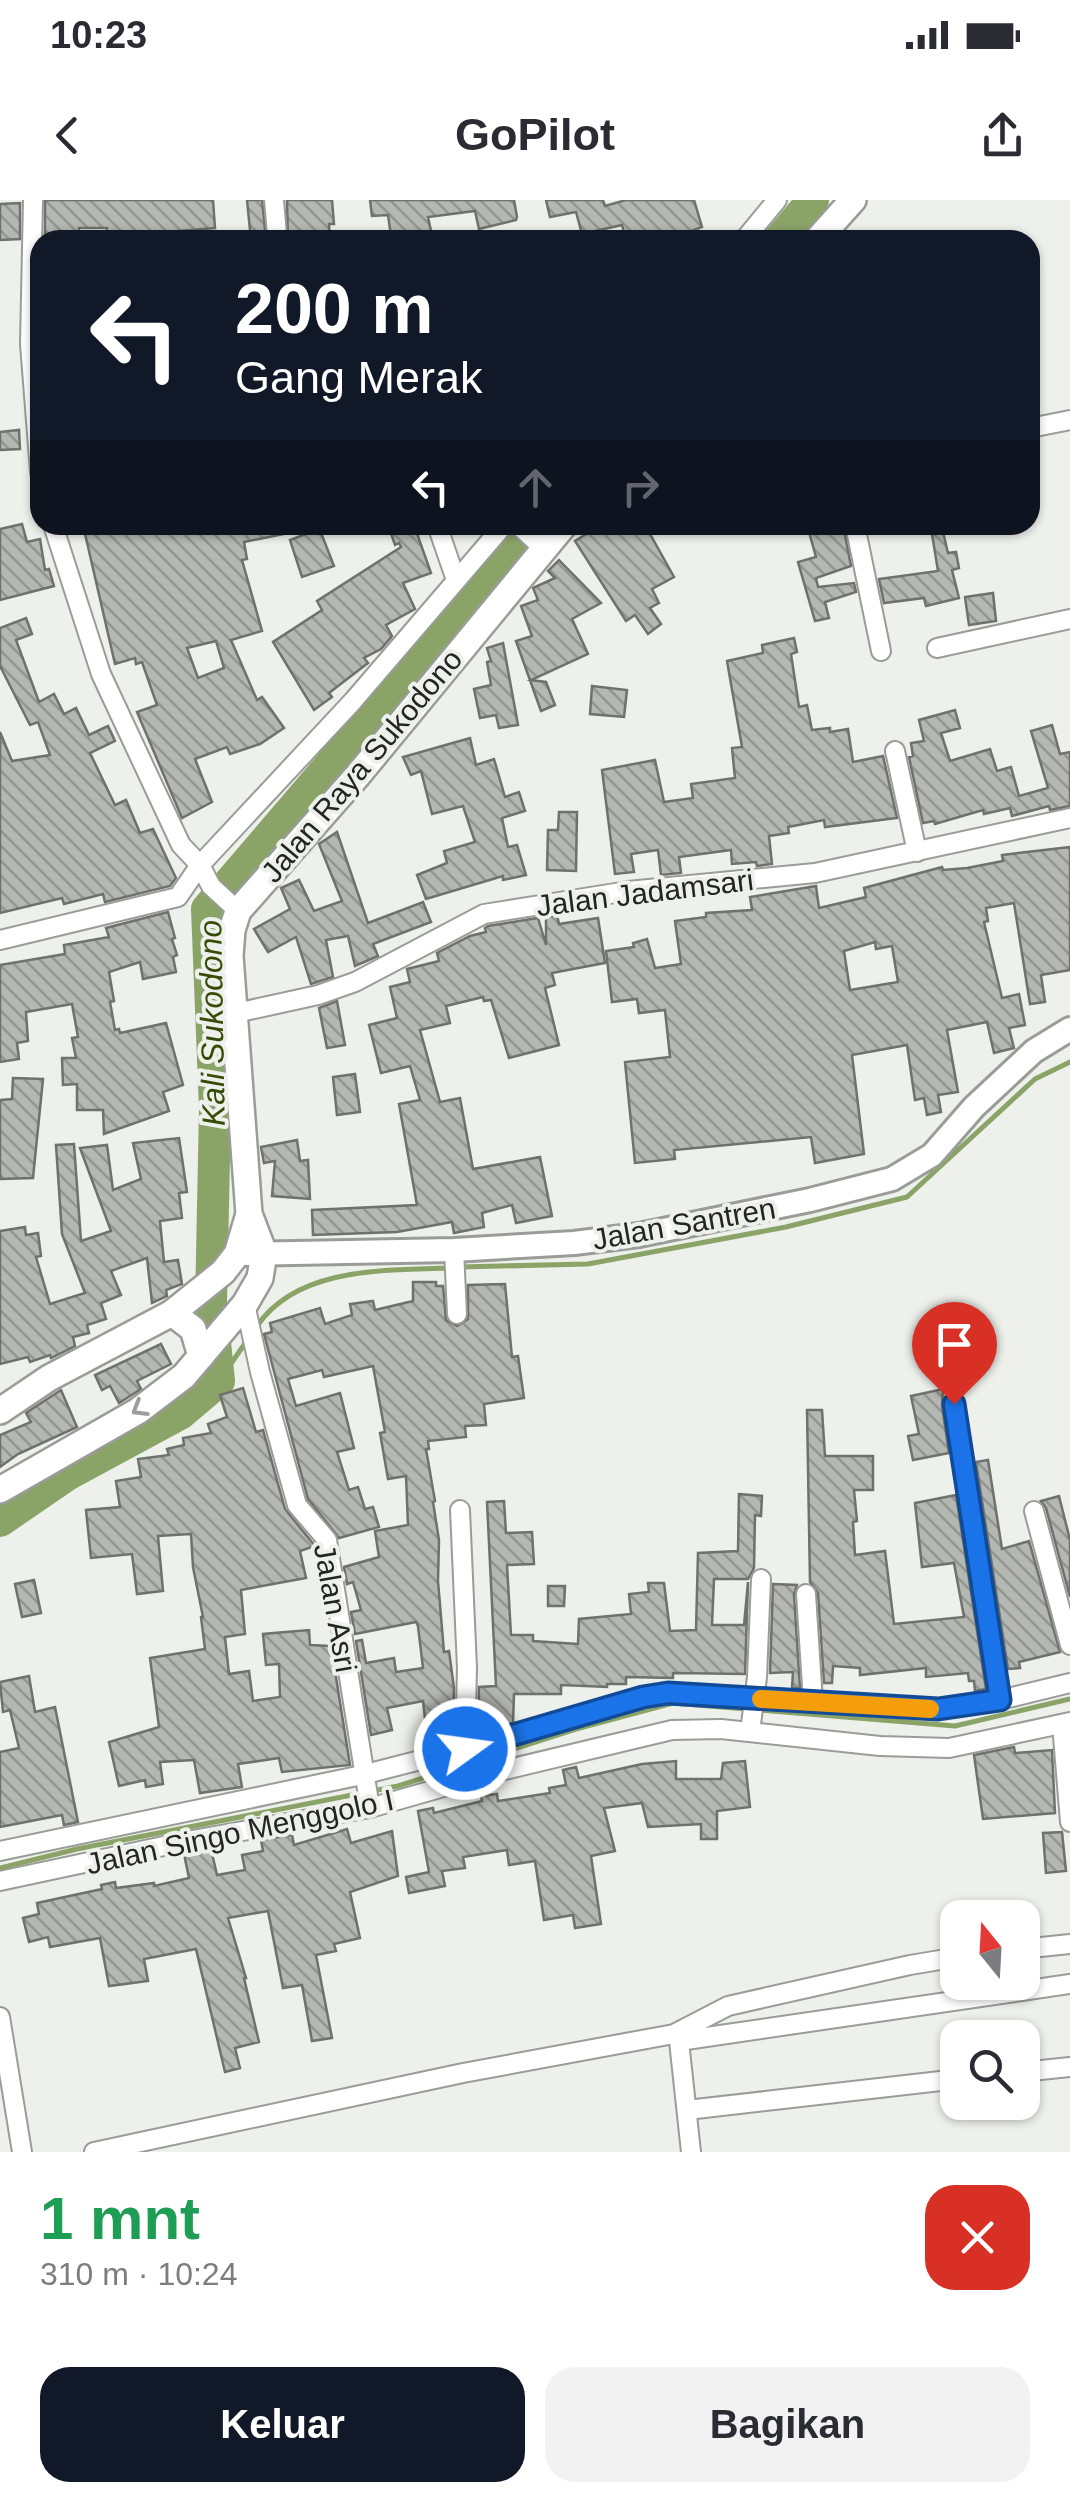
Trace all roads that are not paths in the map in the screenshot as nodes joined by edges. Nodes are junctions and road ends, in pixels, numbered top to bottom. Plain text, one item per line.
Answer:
1 (32, 200) edge
2 (274, 200) edge
3 (777, 200) edge
4 (853, 200) edge
5 (32, 230) edge
6 (277, 230) edge
7 (752, 230) edge
8 (826, 230) edge
9 (1070, 420) edge
10 (1040, 426) edge
11 (56, 535) edge
12 (440, 535) edge
13 (495, 535) edge
14 (527, 535) edge
15 (857, 535) edge
16 (456, 580) junction
17 (1070, 618) edge
18 (937, 648) dead end
19 (881, 651) dead end
20 (894, 751) dead end
21 (1070, 818) edge
22 (917, 852) junction
23 (200, 866) junction
24 (235, 907) junction
25 (0, 940) edge
26 (236, 1013) junction
27 (1070, 1029) edge
28 (249, 1214) junction
29 (264, 1253) junction
30 (455, 1261) junction
31 (230, 1263) junction
32 (176, 1310) junction
33 (458, 1314) dead end
34 (245, 1321) junction
35 (206, 1350) junction
36 (954, 1404) dead end
37 (0, 1411) edge
38 (0, 1490) edge
39 (460, 1510) dead end
40 (1034, 1512) dead end
41 (760, 1579) dead end
42 (806, 1594) dead end
43 (1070, 1645) edge
44 (1070, 1683) edge
45 (1000, 1700) junction
46 (754, 1701) junction
47 (813, 1702) junction
48 (1066, 1723) edge
49 (750, 1729) junction
50 (465, 1749) junction
51 (363, 1778) junction
52 (369, 1806) junction
53 (1070, 1822) edge
54 (0, 1851) edge
55 (0, 1881) edge
56 (1070, 1944) edge
57 (1040, 1946) edge
58 (940, 1961) edge
59 (1070, 1984) edge
60 (0, 2017) edge
61 (1070, 2067) edge
62 (1040, 2070) edge
63 (940, 2081) edge
64 (687, 2110) junction
65 (22, 2152) edge
66 (94, 2152) edge
67 (691, 2152) edge

1 - 5 street
2 - 6 street
3 - 7 street
4 - 8 main road
9 - 10 street
11 - 23 street
12 - 16 street
13 - 16 street
14 - 24 main road, Jalan Raya Sukodono
15 - 19 street
16 - 23 street
17 - 18 street
20 - 22 street
21 - 22 street, Jalan Jadamsari
22 - 26 street, Jalan Jadamsari
23 - 24 street
23 - 25 street
24 - 26 main road, Jalan Raya Sukodono
26 - 28 main road, Jalan Raya Sukodono
27 - 30 street, Jalan Santren
28 - 29 main road, Jalan Raya Sukodono
28 - 31 main road, Jalan Raya Sukodono
29 - 30 street, Jalan Santren
29 - 31 street, Jalan Santren
29 - 34 main road
30 - 33 street
31 - 32 main road
32 - 35 main road
32 - 37 main road
34 - 35 main road
34 - 51 street, Jalan Asri
35 -> 38 main road
36 - 45 street
39 - 50 street
40 - 43 street
41 - 46 street
42 - 47 street
44 - 45 street
45 - 47 street
46 - 47 street
46 - 49 street
46 - 50 street
48 - 49 street, Jalan Singo Menggolo I
48 - 53 street
49 - 52 street, Jalan Singo Menggolo I
50 - 51 street
51 - 52 street, Jalan Asri
51 - 54 street
52 - 55 street, Jalan Singo Menggolo I
56 - 57 street
58 - 66 street
59 - 64 street
60 - 65 street
61 - 62 street
63 - 64 street
64 - 67 street

